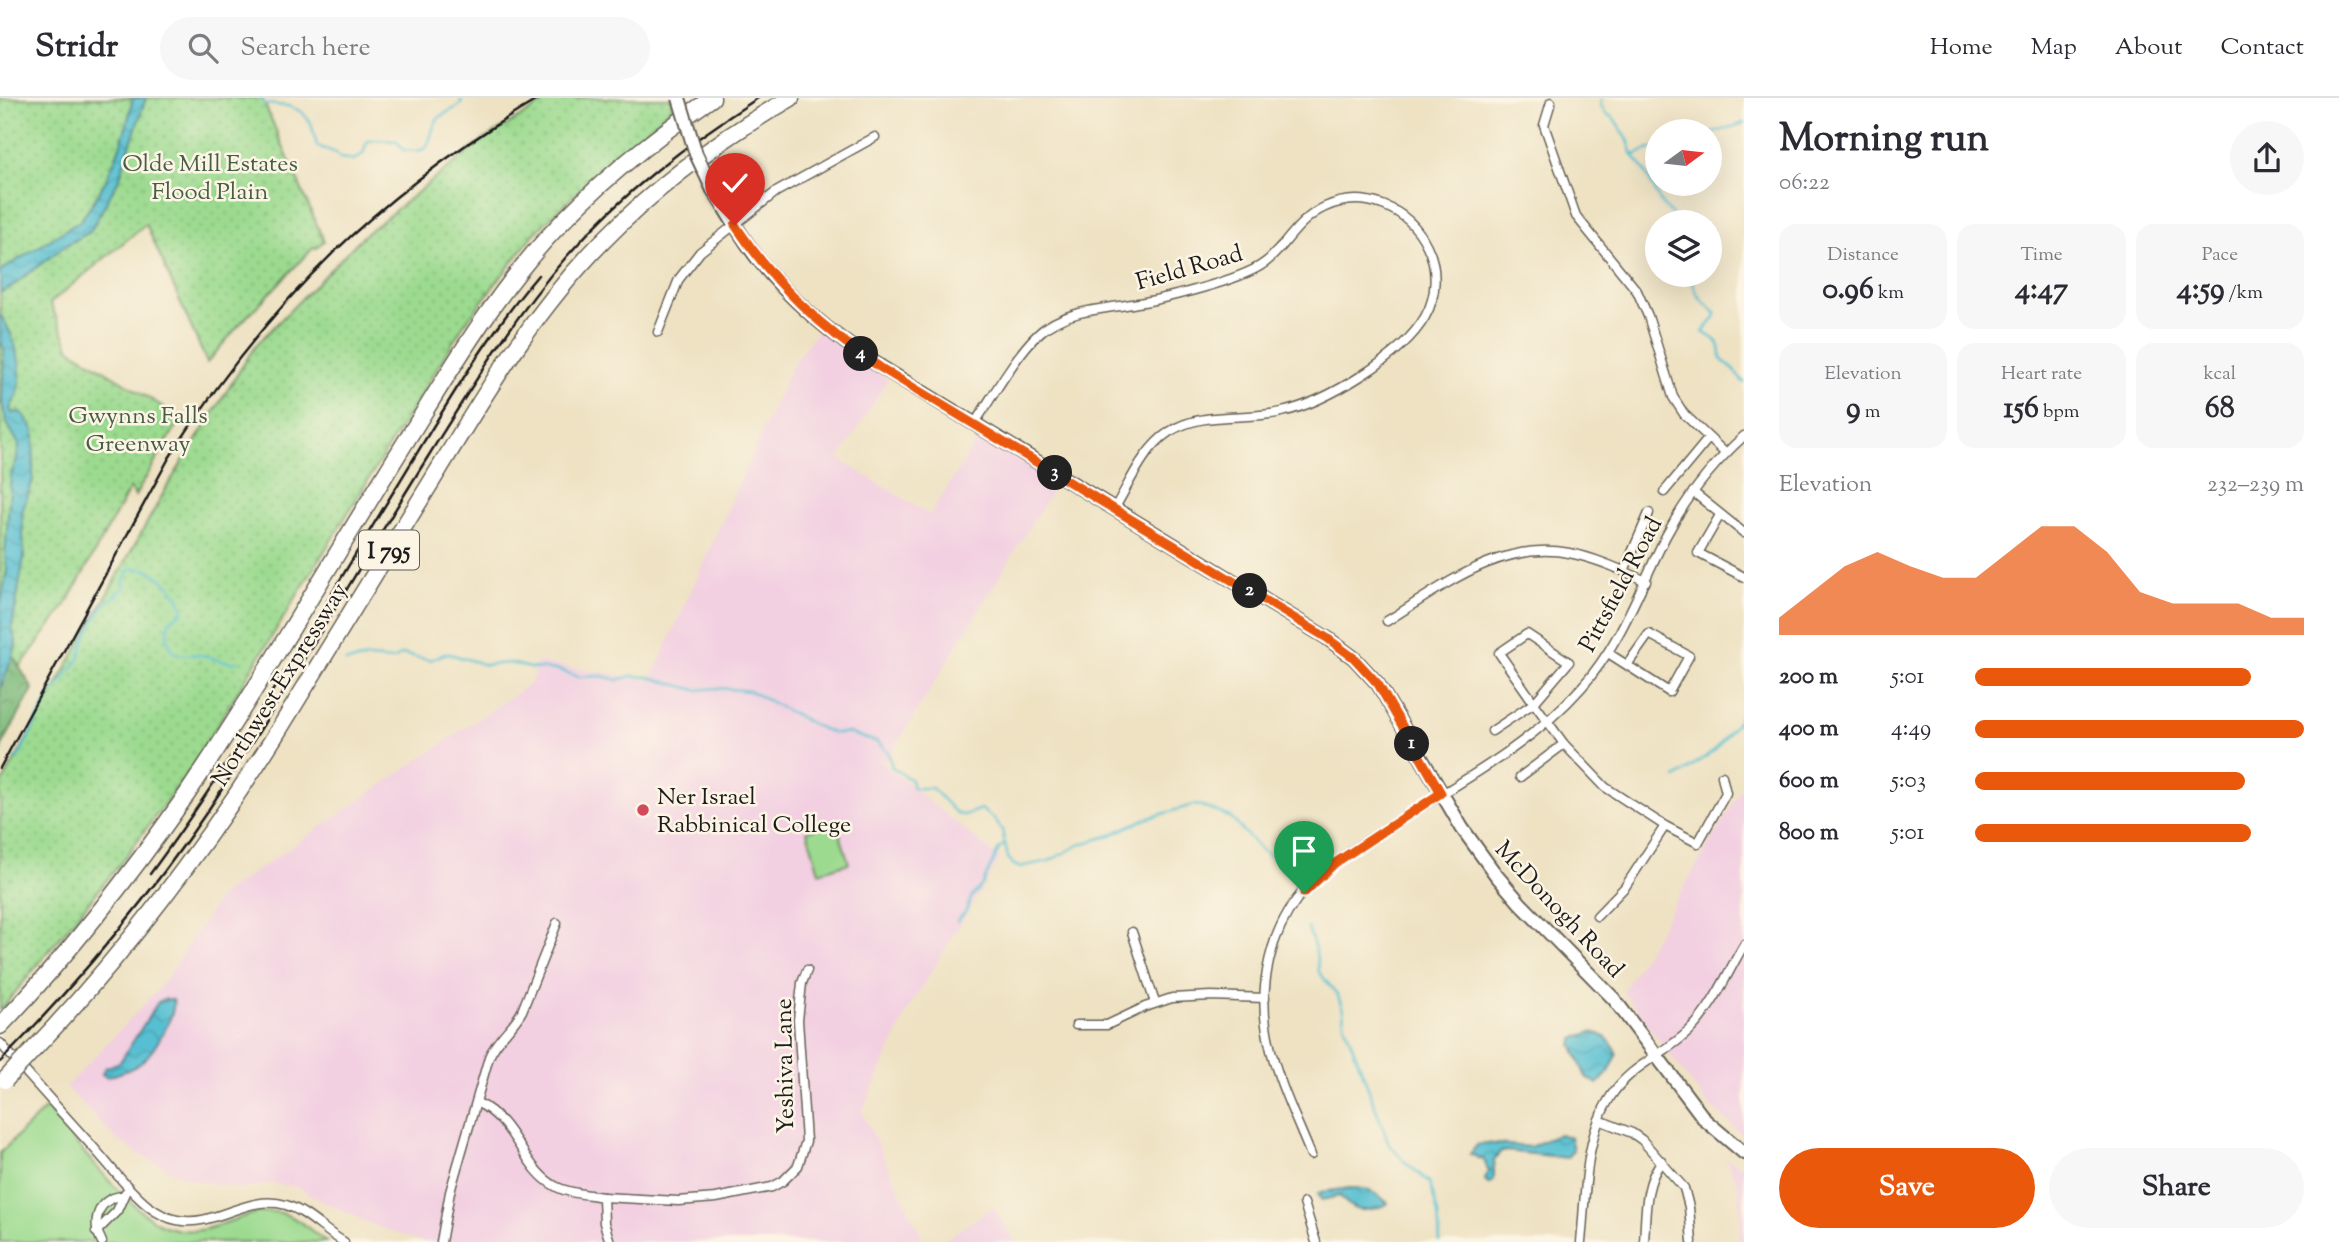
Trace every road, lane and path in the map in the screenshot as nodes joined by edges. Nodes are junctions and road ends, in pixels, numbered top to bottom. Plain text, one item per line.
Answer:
1 (679, 98) edge
2 (712, 98) edge
3 (791, 98) edge
4 (1551, 102) dead end
5 (875, 137) dead end
6 (735, 225) junction
7 (658, 332) dead end
8 (974, 424) junction
9 (1744, 436) edge
10 (1708, 439) junction
11 (1725, 453) junction
12 (1664, 492) dead end
13 (1693, 492) junction
14 (1114, 509) junction
15 (1649, 513) dead end
16 (1720, 514) junction
17 (1744, 533) edge
18 (1623, 571) junction
19 (1744, 576) edge
20 (1646, 581) junction
21 (1387, 621) dead end
22 (1608, 653) junction
23 (1627, 665) junction
24 (1534, 703) junction
25 (1548, 722) junction
26 (1492, 731) dead end
27 (1564, 744) junction
28 (1722, 776) dead end
29 (1520, 777) dead end
30 (1441, 793) junction
31 (1665, 826) junction
32 (1597, 916) dead end
33 (557, 923) dead end
34 (1132, 932) dead end
35 (1744, 945) edge
36 (807, 971) dead end
37 (1265, 998) junction
38 (1154, 1003) junction
39 (4, 1022) edge
40 (1076, 1025) dead end
41 (0, 1043) edge
42 (1656, 1054) junction
43 (2, 1082) edge
44 (478, 1103) junction
45 (1599, 1120) junction
46 (1744, 1153) edge
47 (1311, 1155) dead end
48 (1662, 1161) junction
49 (131, 1189) junction
50 (122, 1196) junction
51 (603, 1197) junction
52 (1304, 1203) dead end
53 (96, 1232) junction
54 (102, 1242) edge
55 (344, 1242) edge
56 (441, 1242) edge
57 (610, 1242) edge
58 (1316, 1242) edge
59 (1581, 1242) edge
60 (1644, 1242) edge
61 (1692, 1242) edge

1 - 6 main road, McDonogh Road, bridge
2 - 39 highway, Northwest Expressway / I 795
3 - 43 highway, Northwest Expressway / I 795, bridge
4 - 10 street
5 - 6 street
6 - 7 street
6 - 8 main road, McDonogh Road
8 - 14 main road, McDonogh Road
8 - 14 street, Field Road
9 - 11 street, Pittsfield Road
10 - 11 street
10 - 12 street
11 - 13 street, Pittsfield Road
13 - 16 street
13 - 20 street, Pittsfield Road
14 - 30 main road, McDonogh Road
15 - 18 street
16 - 17 street
16 - 19 street
18 - 20 street
18 - 21 street
20 - 22 street, Pittsfield Road
22 - 23 street
22 - 25 street, Pittsfield Road
23 - 23 street
24 - 24 street
24 - 25 street
24 - 26 street
25 - 27 street
25 - 30 street, Pittsfield Road
27 - 29 street
27 - 31 street
28 - 31 street
30 - 37 street, Pittsfield Road
30 - 42 main road, McDonogh Road
31 - 32 street
33 - 44 street
34 - 38 street
35 - 42 street
36 - 51 street, Yeshiva Lane
37 - 38 street
37 - 47 street, Pittsfield Road
38 - 40 street
41 - 49 street
42 - 45 street
42 - 46 main road, McDonogh Road
44 - 51 street, Yeshiva Lane
44 - 56 street
45 - 48 street
45 - 59 street
48 - 60 street
48 - 61 street
49 - 50 street
49 - 55 street
50 - 53 street
50 - 53 street
51 - 57 street
52 - 58 street
53 - 54 street

